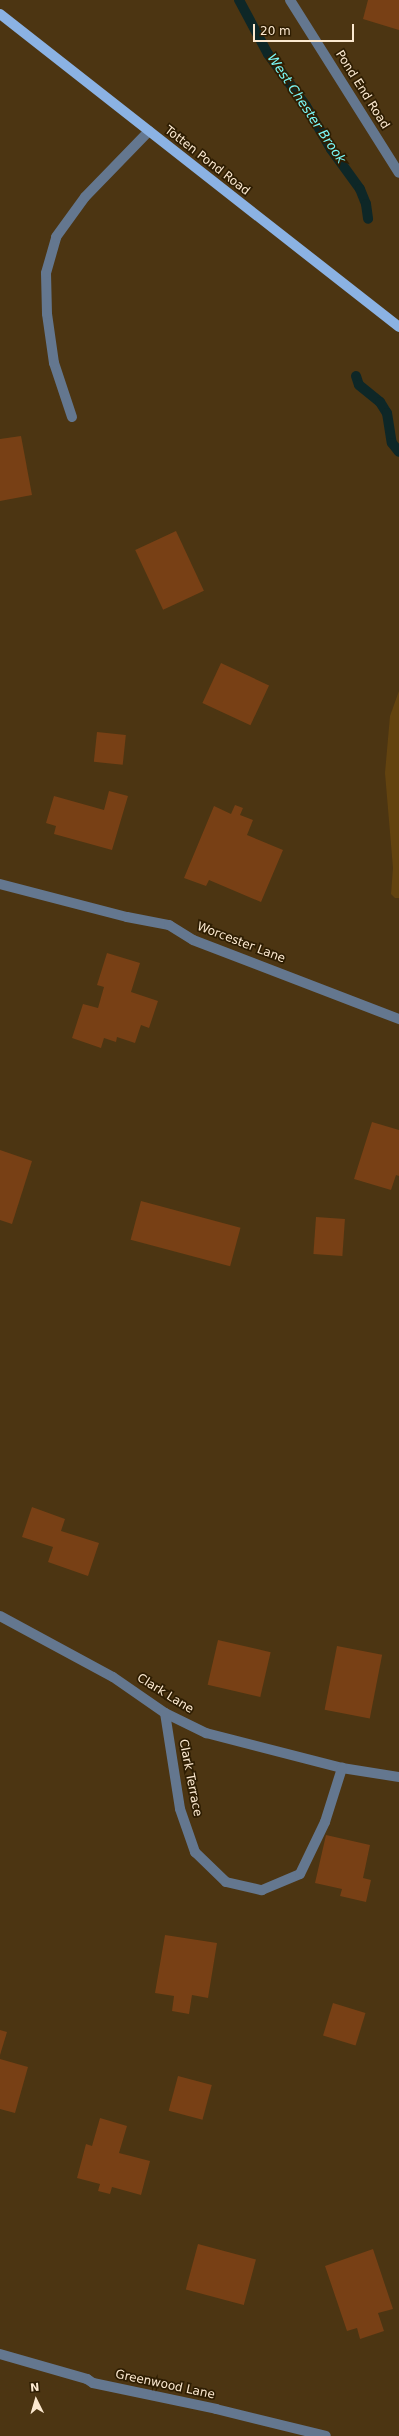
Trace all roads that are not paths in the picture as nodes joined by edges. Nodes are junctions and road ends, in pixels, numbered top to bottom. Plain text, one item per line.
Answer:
1 (290, 0) edge
2 (0, 14) edge
3 (149, 131) junction
4 (399, 173) edge
5 (399, 328) edge
6 (72, 417) dead end
7 (0, 884) edge
8 (399, 1019) edge
9 (0, 1616) edge
10 (165, 1713) junction
11 (342, 1768) junction
12 (399, 1776) edge
13 (0, 2354) edge
14 (326, 2436) edge

1 - 4 street, Pond End Road
2 - 3 main road, Totten Pond Road
3 - 5 main road, Totten Pond Road
3 - 6 street
7 - 8 street, Worcester Lane
9 - 10 street, Clark Lane
10 - 11 street, Clark Lane
10 - 11 street, Clark Terrace
11 - 12 street, Clark Lane
13 - 14 street, Greenwood Lane

